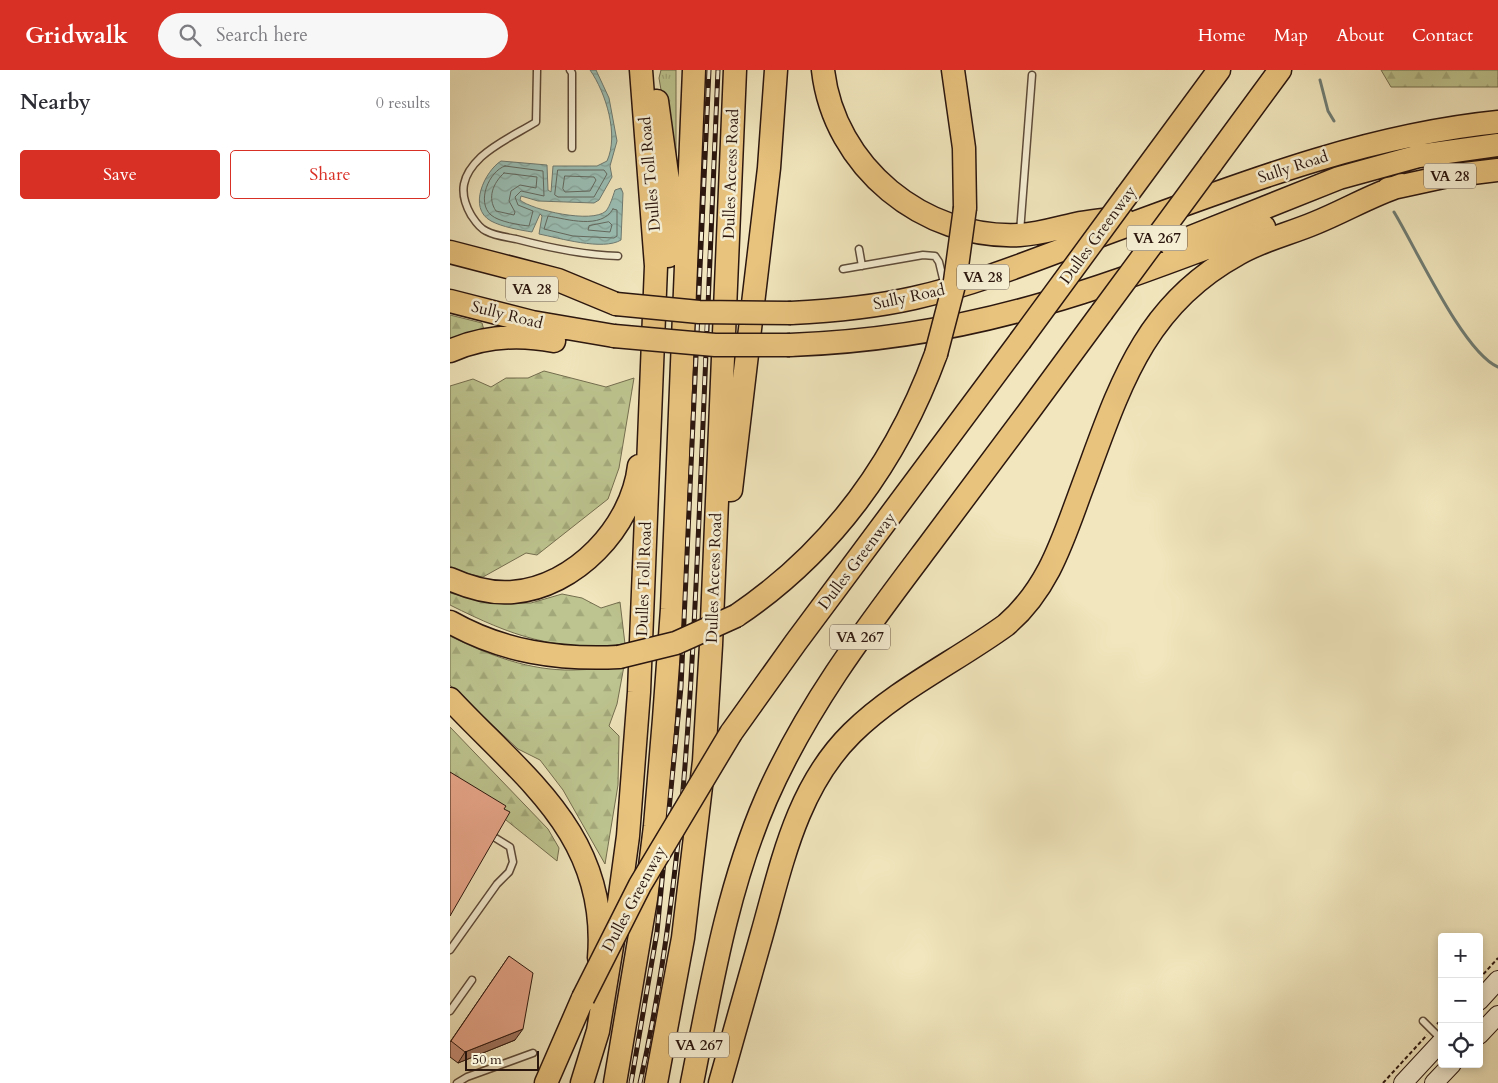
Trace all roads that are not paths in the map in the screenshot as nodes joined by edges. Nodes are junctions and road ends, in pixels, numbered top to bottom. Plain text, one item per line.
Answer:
1 (537, 70) edge
2 (570, 70) edge
3 (625, 70) edge
4 (641, 70) edge
5 (652, 70) edge
6 (694, 70) edge
7 (735, 70) edge
8 (776, 70) edge
9 (823, 70) edge
10 (953, 70) edge
11 (1219, 70) edge
12 (1280, 70) edge
13 (1032, 75) dead end
14 (1498, 122) edge
15 (1498, 145) edge
16 (572, 148) dead end
17 (1498, 170) edge
18 (1402, 185) junction
19 (650, 186) junction
20 (1167, 211) junction
21 (1020, 236) junction
22 (859, 249) dead end
23 (450, 252) edge
24 (618, 256) dead end
25 (450, 266) edge
26 (862, 266) junction
27 (843, 269) dead end
28 (946, 289) junction
29 (1089, 290) junction
30 (450, 301) edge
31 (616, 304) junction
32 (614, 343) junction
33 (450, 351) edge
34 (653, 356) junction
35 (450, 579) edge
36 (450, 622) edge
37 (711, 645) junction
38 (666, 684) junction
39 (450, 699) edge
40 (481, 828) edge
41 (450, 950) edge
42 (472, 980) dead end
43 (1492, 983) edge
44 (1483, 995) edge
45 (450, 1011) edge
46 (1498, 1015) edge
47 (1423, 1021) dead end
48 (1483, 1031) edge
49 (1438, 1036) edge
50 (1438, 1044) edge
51 (532, 1053) dead end
52 (1448, 1068) edge
53 (457, 1083) edge
54 (546, 1083) edge
55 (582, 1083) edge
56 (615, 1083) edge
57 (656, 1083) edge
58 (692, 1083) edge
59 (720, 1083) edge
60 (1403, 1083) edge
61 (1434, 1083) edge

1 - 24 lane
2 - 16 lane
3 - 19 highway
4 - 19 highway, Dulles Toll Road
5 - 38 highway
6 - 38 highway
7 - 37 highway, Dulles Access Road
8 - 37 highway
9 - 21 highway
10 - 36 highway, bridge
11 - 54 highway, Dulles Greenway / VA 267, bridge
12 - 58 highway, VA 267, bridge
13 - 21 lane
14 - 20 highway, Sully Road / VA 28
15 - 29 highway
17 - 18 highway, VA 28
18 - 29 highway, VA 28
18 - 59 highway
19 - 34 highway, Dulles Toll Road
20 - 21 highway
20 - 28 highway, Sully Road / VA 28
22 - 26 lane
23 - 31 highway
25 - 31 highway, Sully Road / VA 28
26 - 27 lane
26 - 28 lane
28 - 31 highway, Sully Road / VA 28, bridge
29 - 32 highway, VA 28, bridge
30 - 32 highway, Sully Road / VA 28
32 - 33 highway
34 - 35 highway
34 - 55 highway, Dulles Toll Road
37 - 57 highway, Dulles Access Road
38 - 56 highway
39 - 55 highway
40 - 41 lane
42 - 45 lane
43 - 44 street
46 - 48 street
47 - 49 lane
50 - 60 street
51 - 53 lane
52 - 61 street

